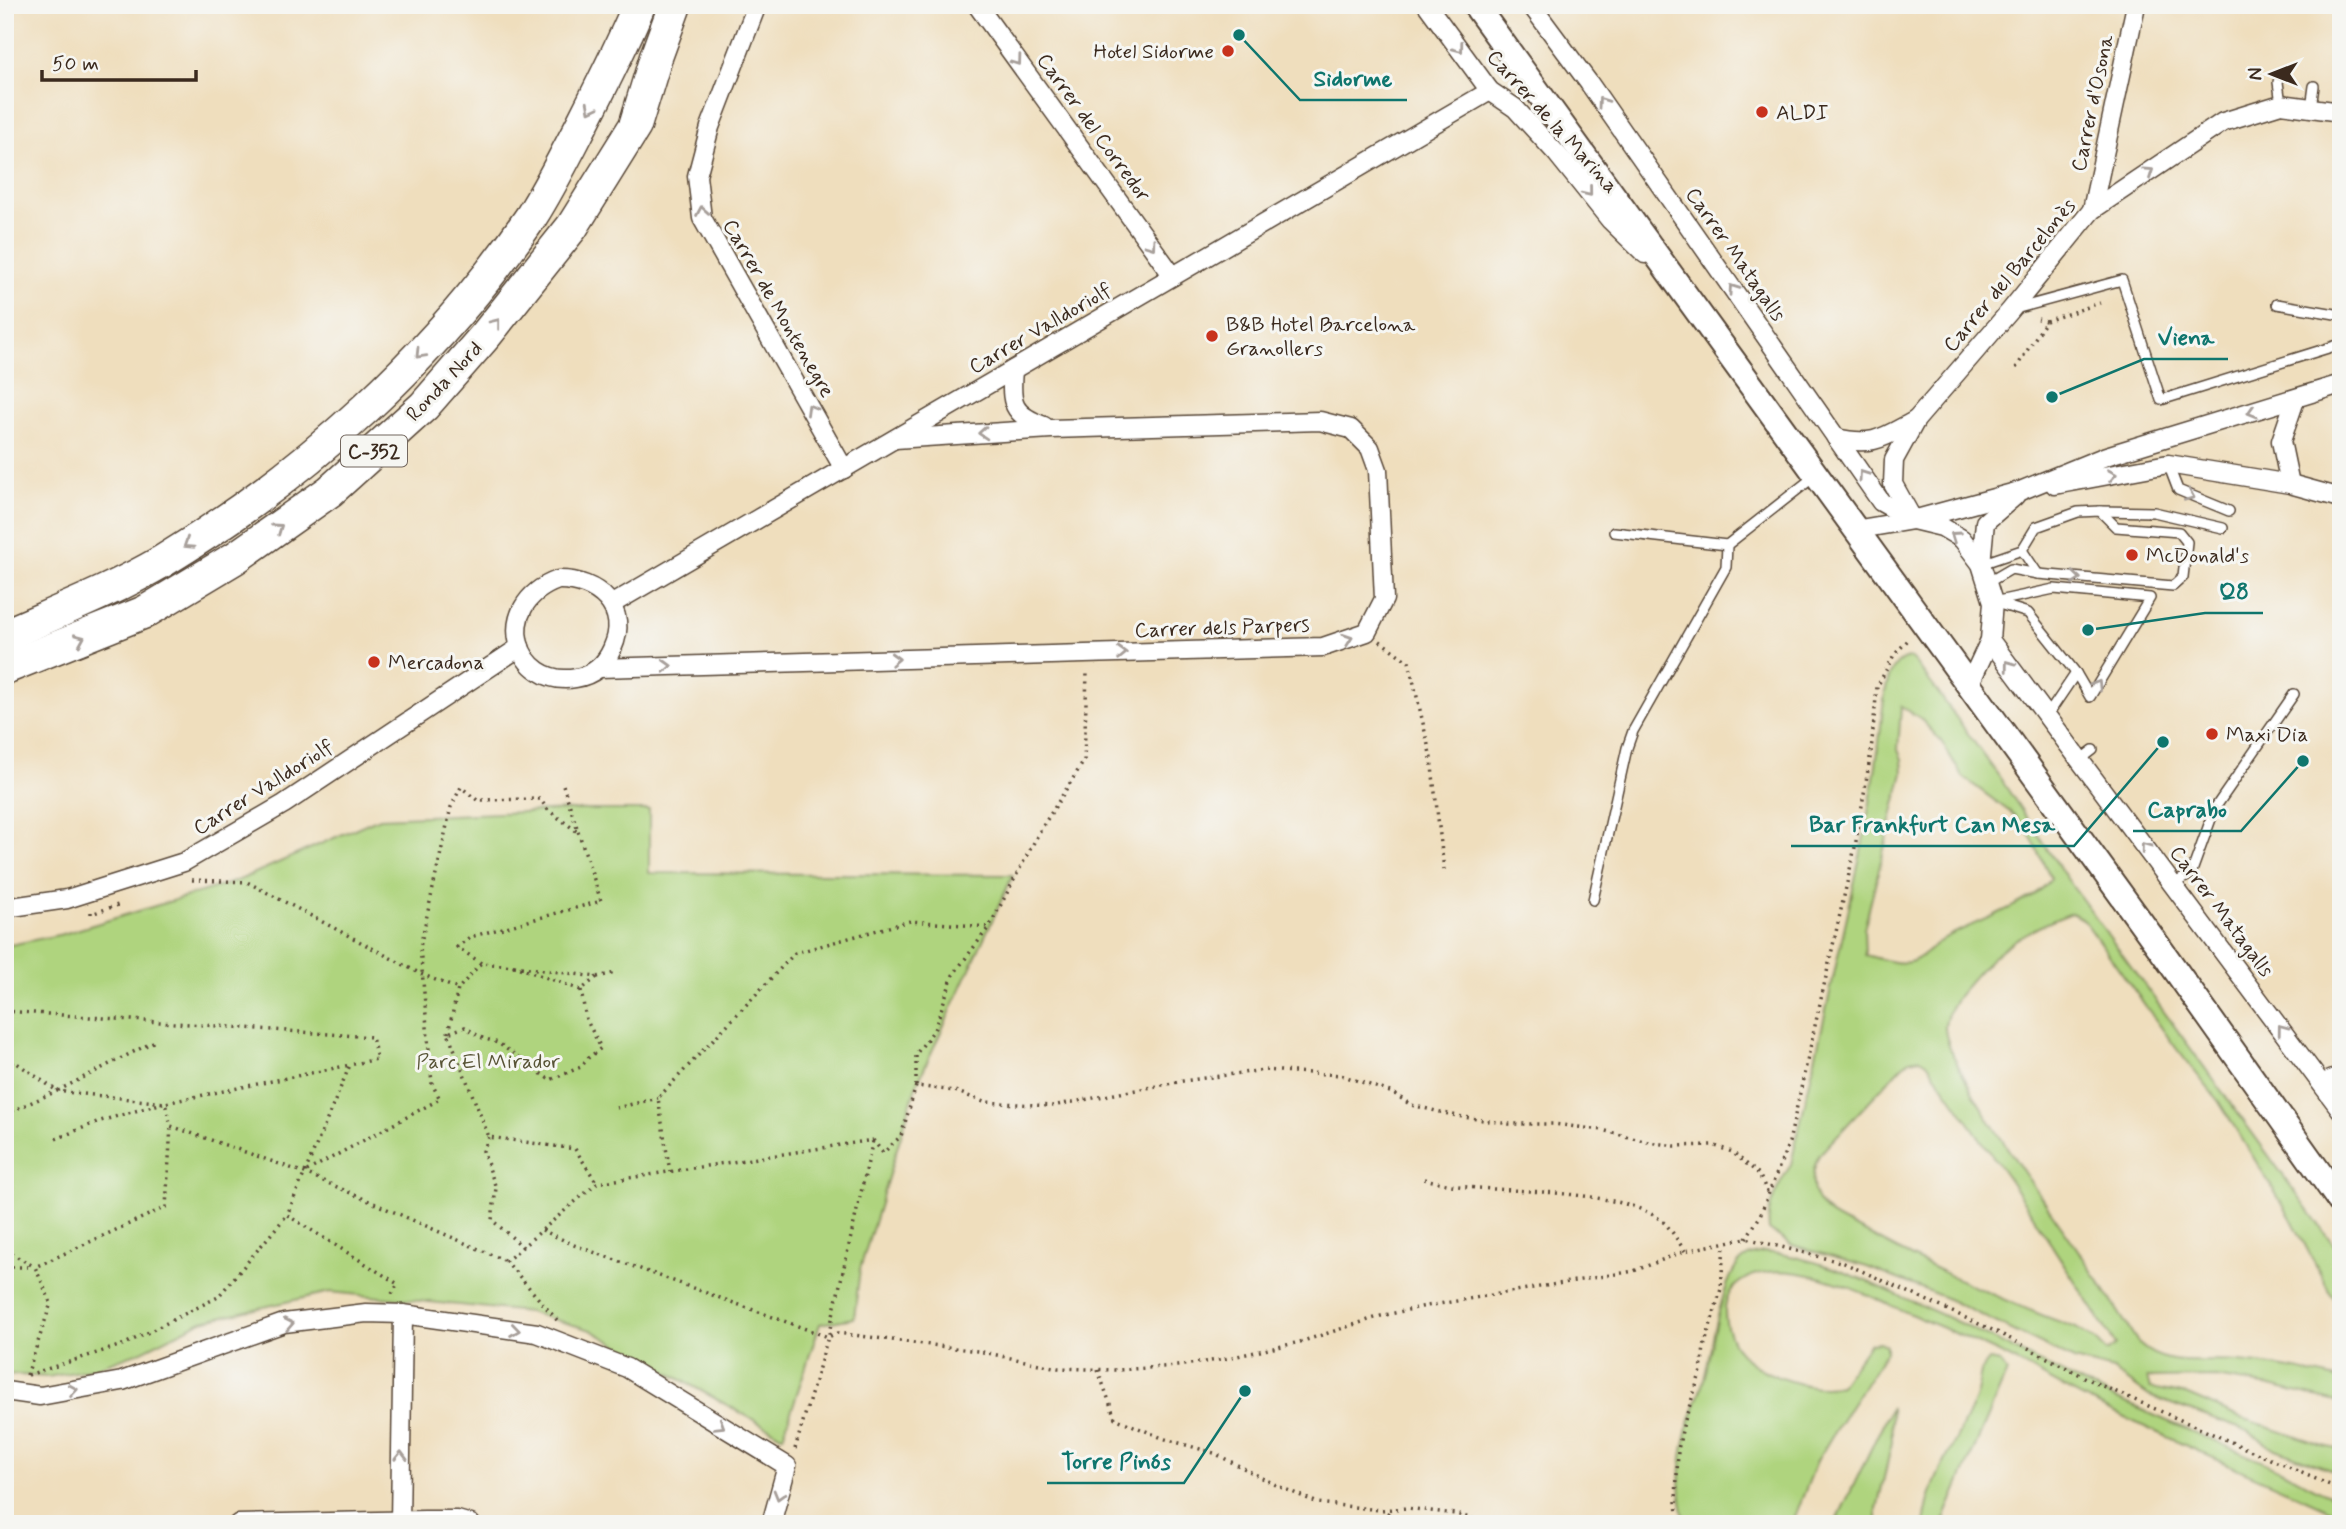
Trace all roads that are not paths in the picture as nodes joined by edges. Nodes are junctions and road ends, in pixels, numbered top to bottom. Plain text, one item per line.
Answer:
1 (630, 5) edge
2 (639, 5) edge
3 (675, 5) edge
4 (698, 5) edge
5 (757, 5) edge
6 (977, 5) edge
7 (1427, 5) edge
8 (1475, 5) edge
9 (1531, 5) edge
10 (2136, 5) edge
11 (622, 47) junction
12 (2278, 82) dead end
13 (2314, 86) dead end
14 (1490, 91) junction
15 (2281, 104) junction
16 (2311, 108) junction
17 (2341, 112) edge
18 (635, 125) junction
19 (2092, 210) junction
20 (1173, 276) junction
21 (1682, 290) junction
22 (2277, 304) dead end
23 (2010, 311) junction
24 (2341, 315) edge
25 (2341, 344) edge
26 (1013, 370) junction
27 (2341, 384) edge
28 (2295, 400) junction
29 (1916, 420) junction
30 (1051, 429) junction
31 (1836, 438) junction
32 (895, 439) junction
33 (2168, 464) junction
34 (845, 469) junction
35 (1816, 475) junction
36 (2290, 484) junction
37 (2020, 491) junction
38 (2341, 498) edge
39 (2100, 511) junction
40 (2229, 511) dead end
41 (1913, 520) junction
42 (2222, 528) dead end
43 (1854, 530) junction
44 (1614, 532) dead end
45 (1727, 545) junction
46 (2022, 550) junction
47 (1981, 564) junction
48 (2038, 575) junction
49 (1987, 583) junction
50 (1993, 601) junction
51 (612, 604) junction
52 (67, 608) junction
53 (5, 613) edge
54 (5, 635) edge
55 (1990, 640) junction
56 (520, 647) junction
57 (599, 668) junction
58 (9, 670) edge
59 (2076, 673) junction
60 (1969, 685) junction
61 (2294, 694) dead end
62 (2047, 716) junction
63 (2173, 884) junction
64 (1593, 900) dead end
65 (5, 908) edge
66 (2341, 1076) edge
67 (2323, 1083) junction
68 (2341, 1110) edge
69 (2341, 1203) edge
70 (403, 1314) junction
71 (5, 1391) edge
72 (400, 1522) edge
73 (238, 1524) edge
74 (471, 1524) edge
75 (771, 1524) edge

1 - 11 highway
2 - 11 highway, Ronda Nord / C-352
3 - 18 highway, Ronda Nord / C-352
4 - 18 highway
34 -> 5 street, Carrer de Montenegre
6 -> 20 street, Carrer del Corredor
7 -> 14 street, Carrer de la Marina
8 - 21 street
31 -> 9 street, Carrer Matagalls
10 - 19 street, Carrer d'Osona
11 -> 52 highway, Ronda Nord / C-352
12 - 15 lane
13 - 16 lane
14 - 20 street, Carrer Valldoriolf
14 -> 21 street, Carrer de la Marina
15 - 16 street, Carrer del Barcelonès
19 -> 15 street, Carrer del Barcelonès
16 - 17 street, Carrer del Barcelonès
58 -> 18 highway, Ronda Nord / C-352
19 - 23 street, Carrer del Barcelonès
20 - 26 street, Carrer Valldoriolf
21 - 35 street
22 - 24 lane
23 - 25 lane
23 - 29 street, Carrer del Barcelonès
26 - 30 street
26 - 32 street, Carrer Valldoriolf
27 - 28 street
28 - 36 street
28 -> 37 street
29 - 31 street, Carrer del Barcelonès
29 - 41 street, Carrer del Barcelonès
30 -> 32 street
57 -> 30 street, Carrer dels Parpers
41 -> 31 street, Carrer Matagalls
32 - 34 street, Carrer Valldoriolf
33 - 36 street
37 -> 33 street
33 -> 40 lane
34 - 51 street, Carrer Valldoriolf
35 - 43 street
35 - 45 lane
36 - 38 street
37 - 41 street
37 - 47 street
39 - 42 lane
39 - 46 lane
48 -> 39 lane
41 - 43 street, Carrer Matagalls
47 -> 41 street, Carrer Matagalls
43 - 60 street
44 - 45 lane
45 - 64 lane
46 - 47 lane
46 - 48 lane
47 - 49 street, Carrer Matagalls
48 - 49 lane
49 - 50 street, Carrer Matagalls
50 - 55 street, Carrer Matagalls
50 - 59 lane
59 -> 50 lane
51 - 56 street
51 - 57 street
52 - 53 highway
52 - 54 highway, Ronda Nord / C-352
55 - 60 street, Carrer Matagalls
62 -> 55 street, Carrer Matagalls
56 - 57 street
56 - 65 street, Carrer Valldoriolf
59 - 62 lane
60 - 69 street
61 - 63 lane
63 -> 62 street, Carrer Matagalls
67 -> 63 street, Carrer Matagalls
66 - 67 street
67 - 68 street, Carrer Matagalls
71 -> 70 street
72 -> 70 street
70 -> 75 street
72 - 73 street
72 - 74 street

